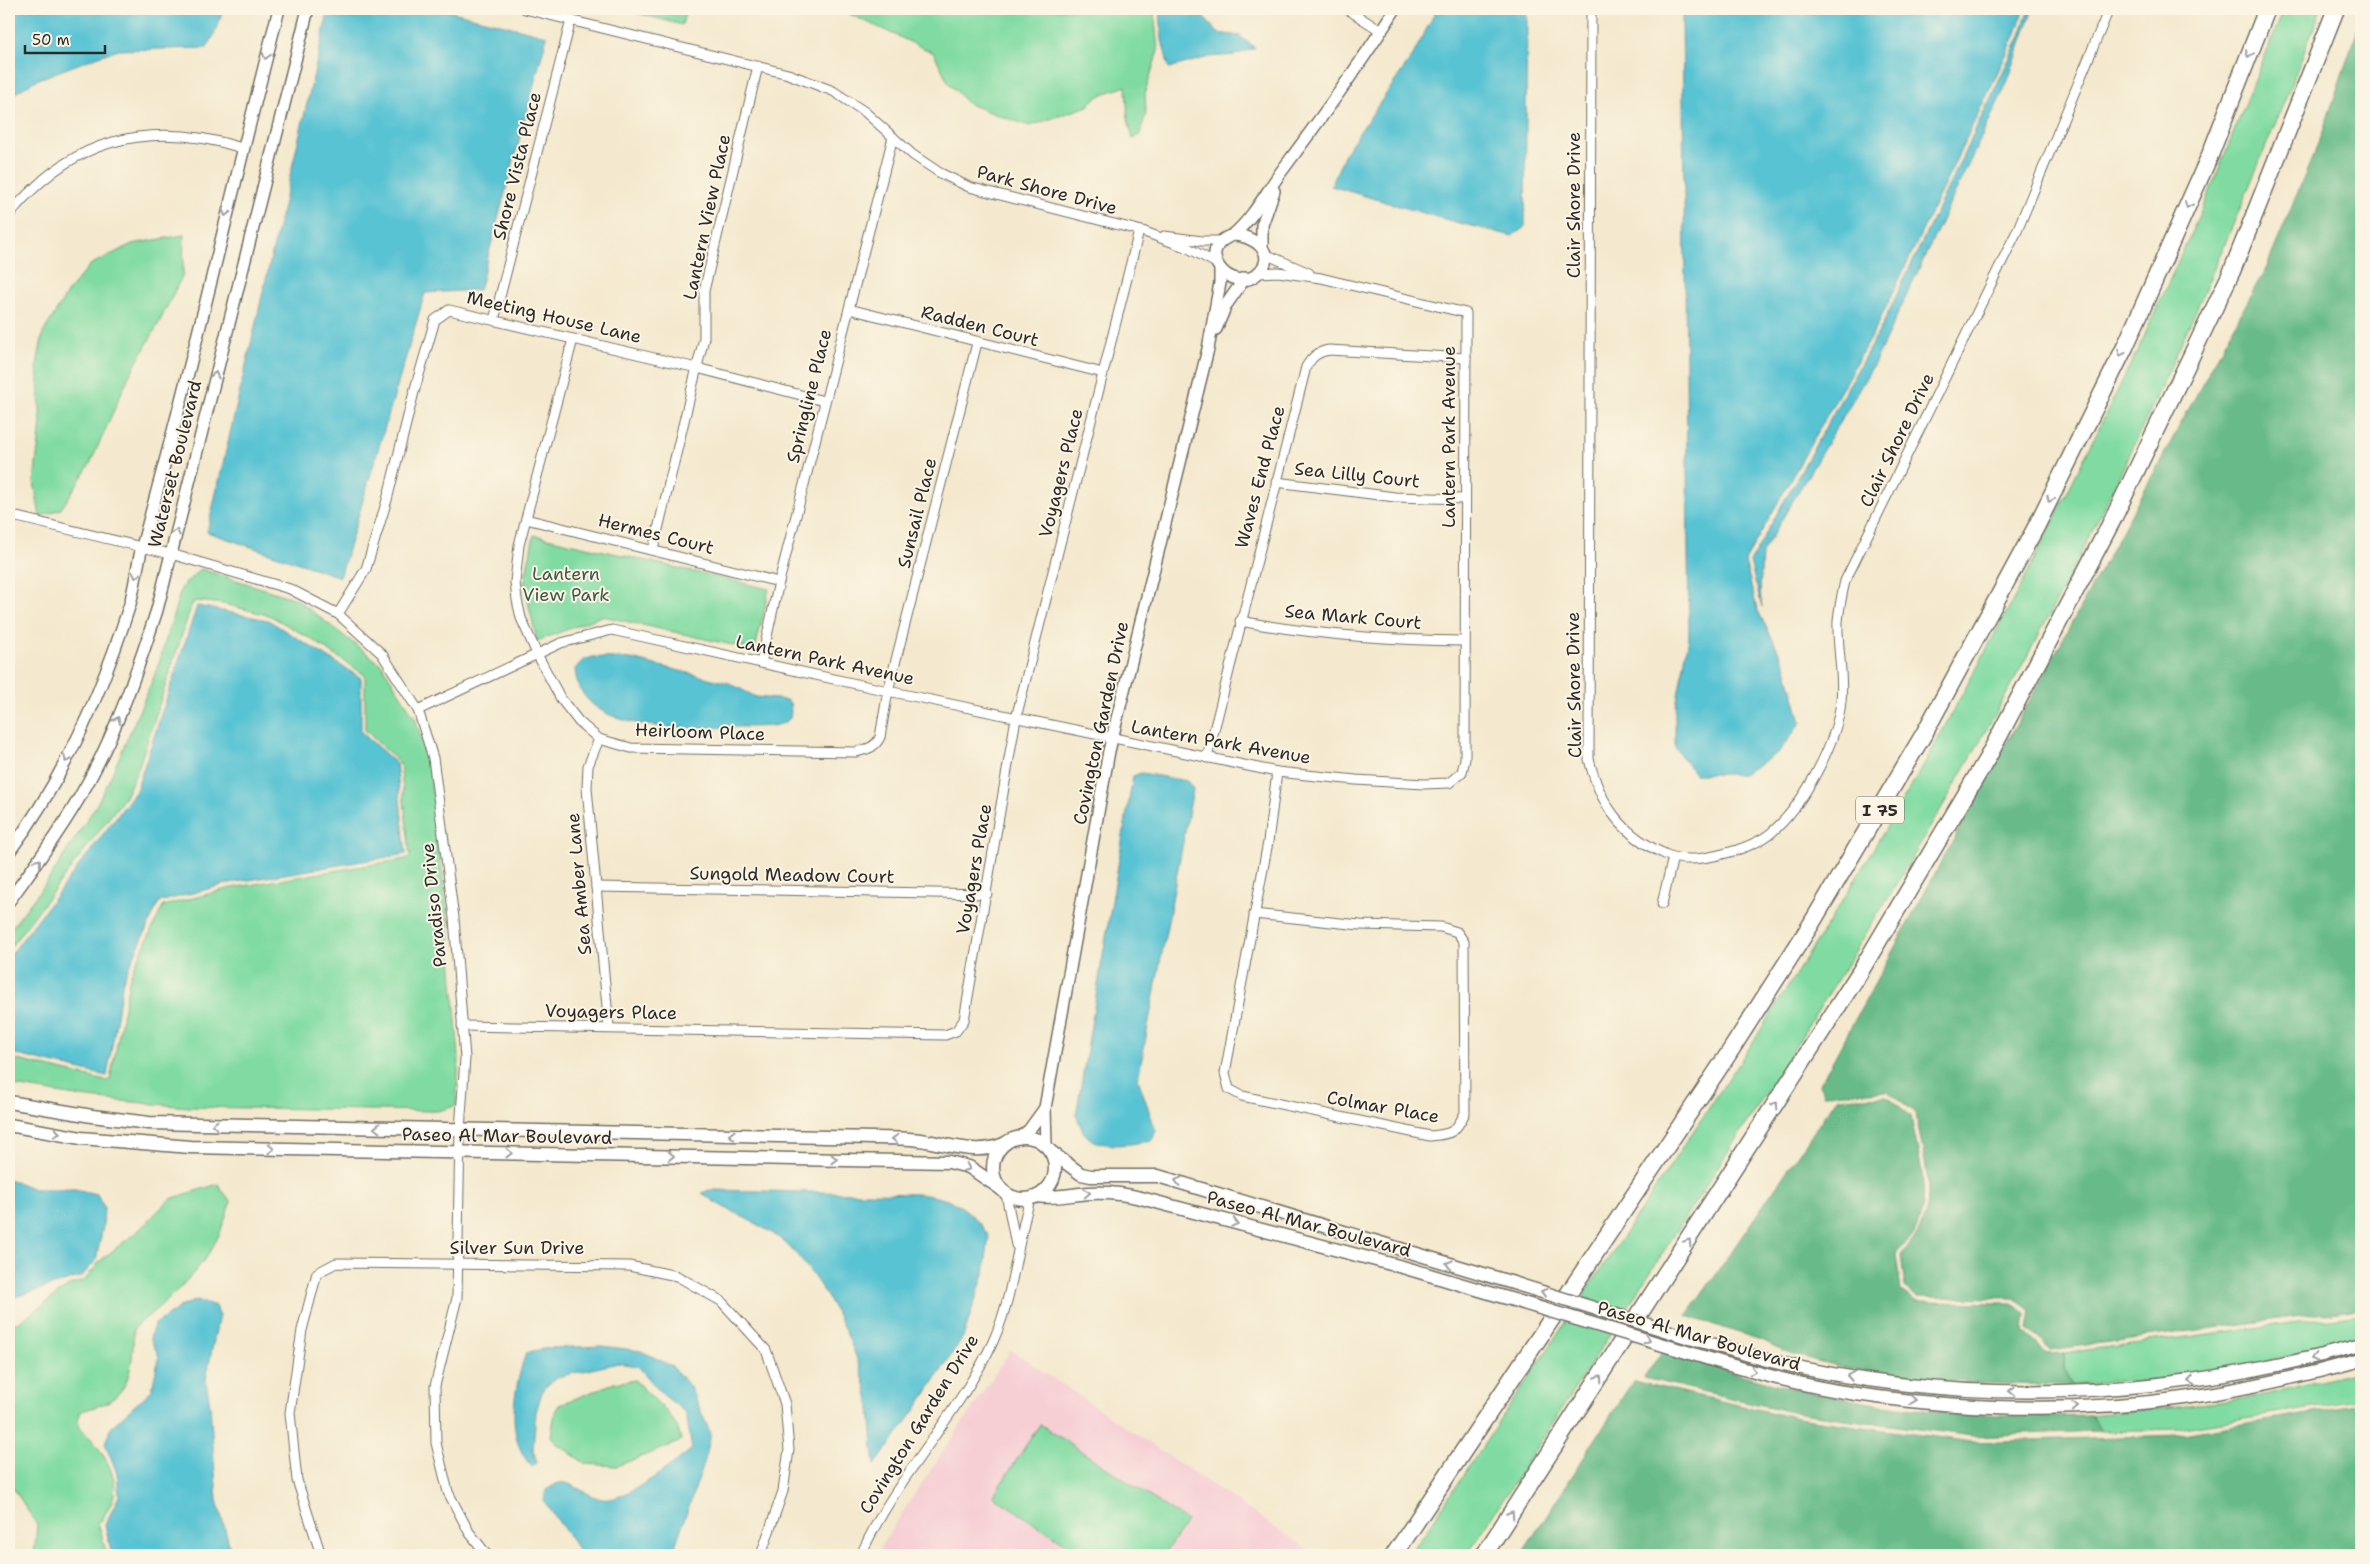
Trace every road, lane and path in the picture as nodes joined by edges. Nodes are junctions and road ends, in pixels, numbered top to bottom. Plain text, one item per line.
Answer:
1 (279, 9) edge
2 (308, 9) edge
3 (525, 9) edge
4 (1347, 9) edge
5 (1394, 9) edge
6 (1591, 9) edge
7 (2109, 9) edge
8 (2267, 9) edge
9 (2336, 9) edge
10 (571, 20) junction
11 (1381, 31) junction
12 (758, 66) junction
13 (893, 137) junction
14 (242, 148) junction
15 (1280, 173) junction
16 (12, 204) edge
17 (9, 216) edge
18 (1139, 231) junction
19 (1151, 235) junction
20 (1233, 235) junction
21 (1221, 240) junction
22 (1263, 250) junction
23 (1218, 266) junction
24 (1258, 273) junction
25 (1245, 278) junction
26 (1321, 278) junction
27 (849, 309) junction
28 (494, 320) junction
29 (573, 338) junction
30 (977, 343) junction
31 (1208, 349) junction
32 (1466, 358) junction
33 (697, 368) junction
34 (1103, 373) junction
35 (824, 401) junction
36 (1276, 482) junction
37 (1465, 499) junction
38 (10, 518) edge
39 (526, 519) junction
40 (142, 548) junction
41 (653, 550) junction
42 (171, 554) junction
43 (779, 582) junction
44 (338, 614) junction
45 (1240, 621) junction
46 (1464, 641) junction
47 (537, 654) junction
48 (761, 663) junction
49 (888, 691) junction
50 (418, 710) junction
51 (1016, 718) junction
52 (599, 738) junction
53 (1112, 738) junction
54 (1207, 758) junction
55 (1277, 772) junction
56 (9, 852) edge
57 (1673, 857) junction
58 (596, 887) junction
59 (987, 894) junction
60 (9, 901) edge
61 (1662, 904) dead end
62 (1254, 914) junction
63 (462, 1026) junction
64 (608, 1028) junction
65 (9, 1102) edge
66 (1045, 1108) junction
67 (9, 1124) edge
68 (460, 1130) junction
69 (1018, 1138) junction
70 (1004, 1144) junction
71 (1048, 1149) junction
72 (460, 1152) junction
73 (1003, 1191) junction
74 (1034, 1198) junction
75 (1017, 1252) junction
76 (457, 1264) junction
77 (2361, 1345) edge
78 (2361, 1360) edge
79 (321, 1555) edge
80 (487, 1555) edge
81 (761, 1555) edge
82 (861, 1555) edge
83 (1394, 1555) edge
84 (1484, 1555) edge

1 -> 14 street, Waterset Boulevard
42 -> 2 street, Waterset Boulevard
3 - 10 street, Park Shore Drive
4 - 11 street
5 - 11 street
6 - 57 street, Clair Shore Drive
7 - 57 street, Clair Shore Drive
8 -> 83 highway, I 75
84 -> 9 highway
10 - 12 street, Park Shore Drive
10 - 28 street, Shore Vista Place
11 - 15 street
12 - 13 street, Park Shore Drive
12 - 33 street, Lantern View Place
13 - 18 street, Park Shore Drive
13 - 27 street, Springline Place
14 - 16 street
14 -> 40 street, Waterset Boulevard
15 - 20 street
15 - 22 street
16 - 17 street
18 - 19 street, Park Shore Drive
18 - 34 street, Voyagers Place
19 - 21 street, Park Shore Drive
19 - 23 street, Park Shore Drive
20 - 21 street
20 - 22 street
21 - 23 street, Covington Garden Drive
22 - 24 street
22 - 26 street
23 - 25 street
23 - 31 street, Covington Garden Drive
24 - 25 street
24 - 26 street
25 - 31 street, Covington Garden Drive
26 - 32 street, Lantern Park Avenue
27 - 30 street, Radden Court
27 - 35 street, Springline Place
28 - 29 street, Meeting House Lane
28 - 44 street, Meeting House Lane
29 - 33 street, Meeting House Lane
29 - 39 street, Heirloom Place
30 - 34 street, Radden Court
30 - 49 street, Sunsail Place
31 - 53 street, Covington Garden Drive
32 - 36 street, Waves End Place
32 - 37 street, Lantern Park Avenue
33 - 35 street, Meeting House Lane
33 - 41 street, Lantern View Place
34 - 51 street, Voyagers Place
35 - 43 street, Springline Place
36 - 37 street, Sea Lilly Court
36 - 45 street, Waves End Place
37 - 46 street, Lantern Park Avenue
38 - 40 street, Paradiso Drive
39 - 41 street, Hermes Court
39 - 47 street, Heirloom Place
40 - 42 street, Paradiso Drive
40 -> 56 street, Waterset Boulevard
41 - 43 street, Hermes Court
42 - 44 street, Paradiso Drive
60 -> 42 street, Waterset Boulevard
43 - 48 street, Springline Place
44 - 50 street, Paradiso Drive
45 - 46 street, Sea Mark Court
45 - 54 street, Waves End Place
46 - 55 street, Lantern Park Avenue
47 - 48 street, Lantern Park Avenue
47 - 50 street, Lantern Park Avenue
47 - 52 street, Heirloom Place
48 - 49 street, Lantern Park Avenue
49 - 51 street, Lantern Park Avenue
49 - 52 street, Heirloom Place
50 - 63 street, Paradiso Drive
51 - 53 street, Lantern Park Avenue
51 - 59 street, Voyagers Place
52 - 58 street, Sea Amber Lane
53 - 54 street, Lantern Park Avenue
53 - 66 street, Covington Garden Drive
54 - 55 street, Lantern Park Avenue
55 - 62 street, Colmar Place
57 - 61 street
58 - 59 street, Sungold Meadow Court
58 - 64 street, Sea Amber Lane
59 - 64 street, Voyagers Place
62 - 62 street, Colmar Place
63 - 64 street, Voyagers Place
63 - 68 street, Paradiso Drive
68 -> 65 main road, Paseo Al Mar Boulevard
66 - 69 street, Covington Garden Drive
66 - 71 street, Covington Garden Drive
67 -> 72 main road, Paseo Al Mar Boulevard
70 -> 68 main road, Paseo Al Mar Boulevard
68 - 72 street, Paradiso Drive
69 - 70 main road
69 - 71 main road
70 - 73 main road
71 - 74 main road
77 -> 71 main road, Paseo Al Mar Boulevard, bridge
72 -> 73 main road, Paseo Al Mar Boulevard
72 - 76 street, Paradiso Drive
73 - 74 main road
73 - 75 street, Covington Garden Drive
74 - 75 street, Covington Garden Drive
74 -> 78 main road, Paseo Al Mar Boulevard, bridge
75 - 82 street, Covington Garden Drive
76 - 79 street, Silver Sun Drive
76 - 80 street, Paradiso Drive
76 - 81 street, Silver Sun Drive

